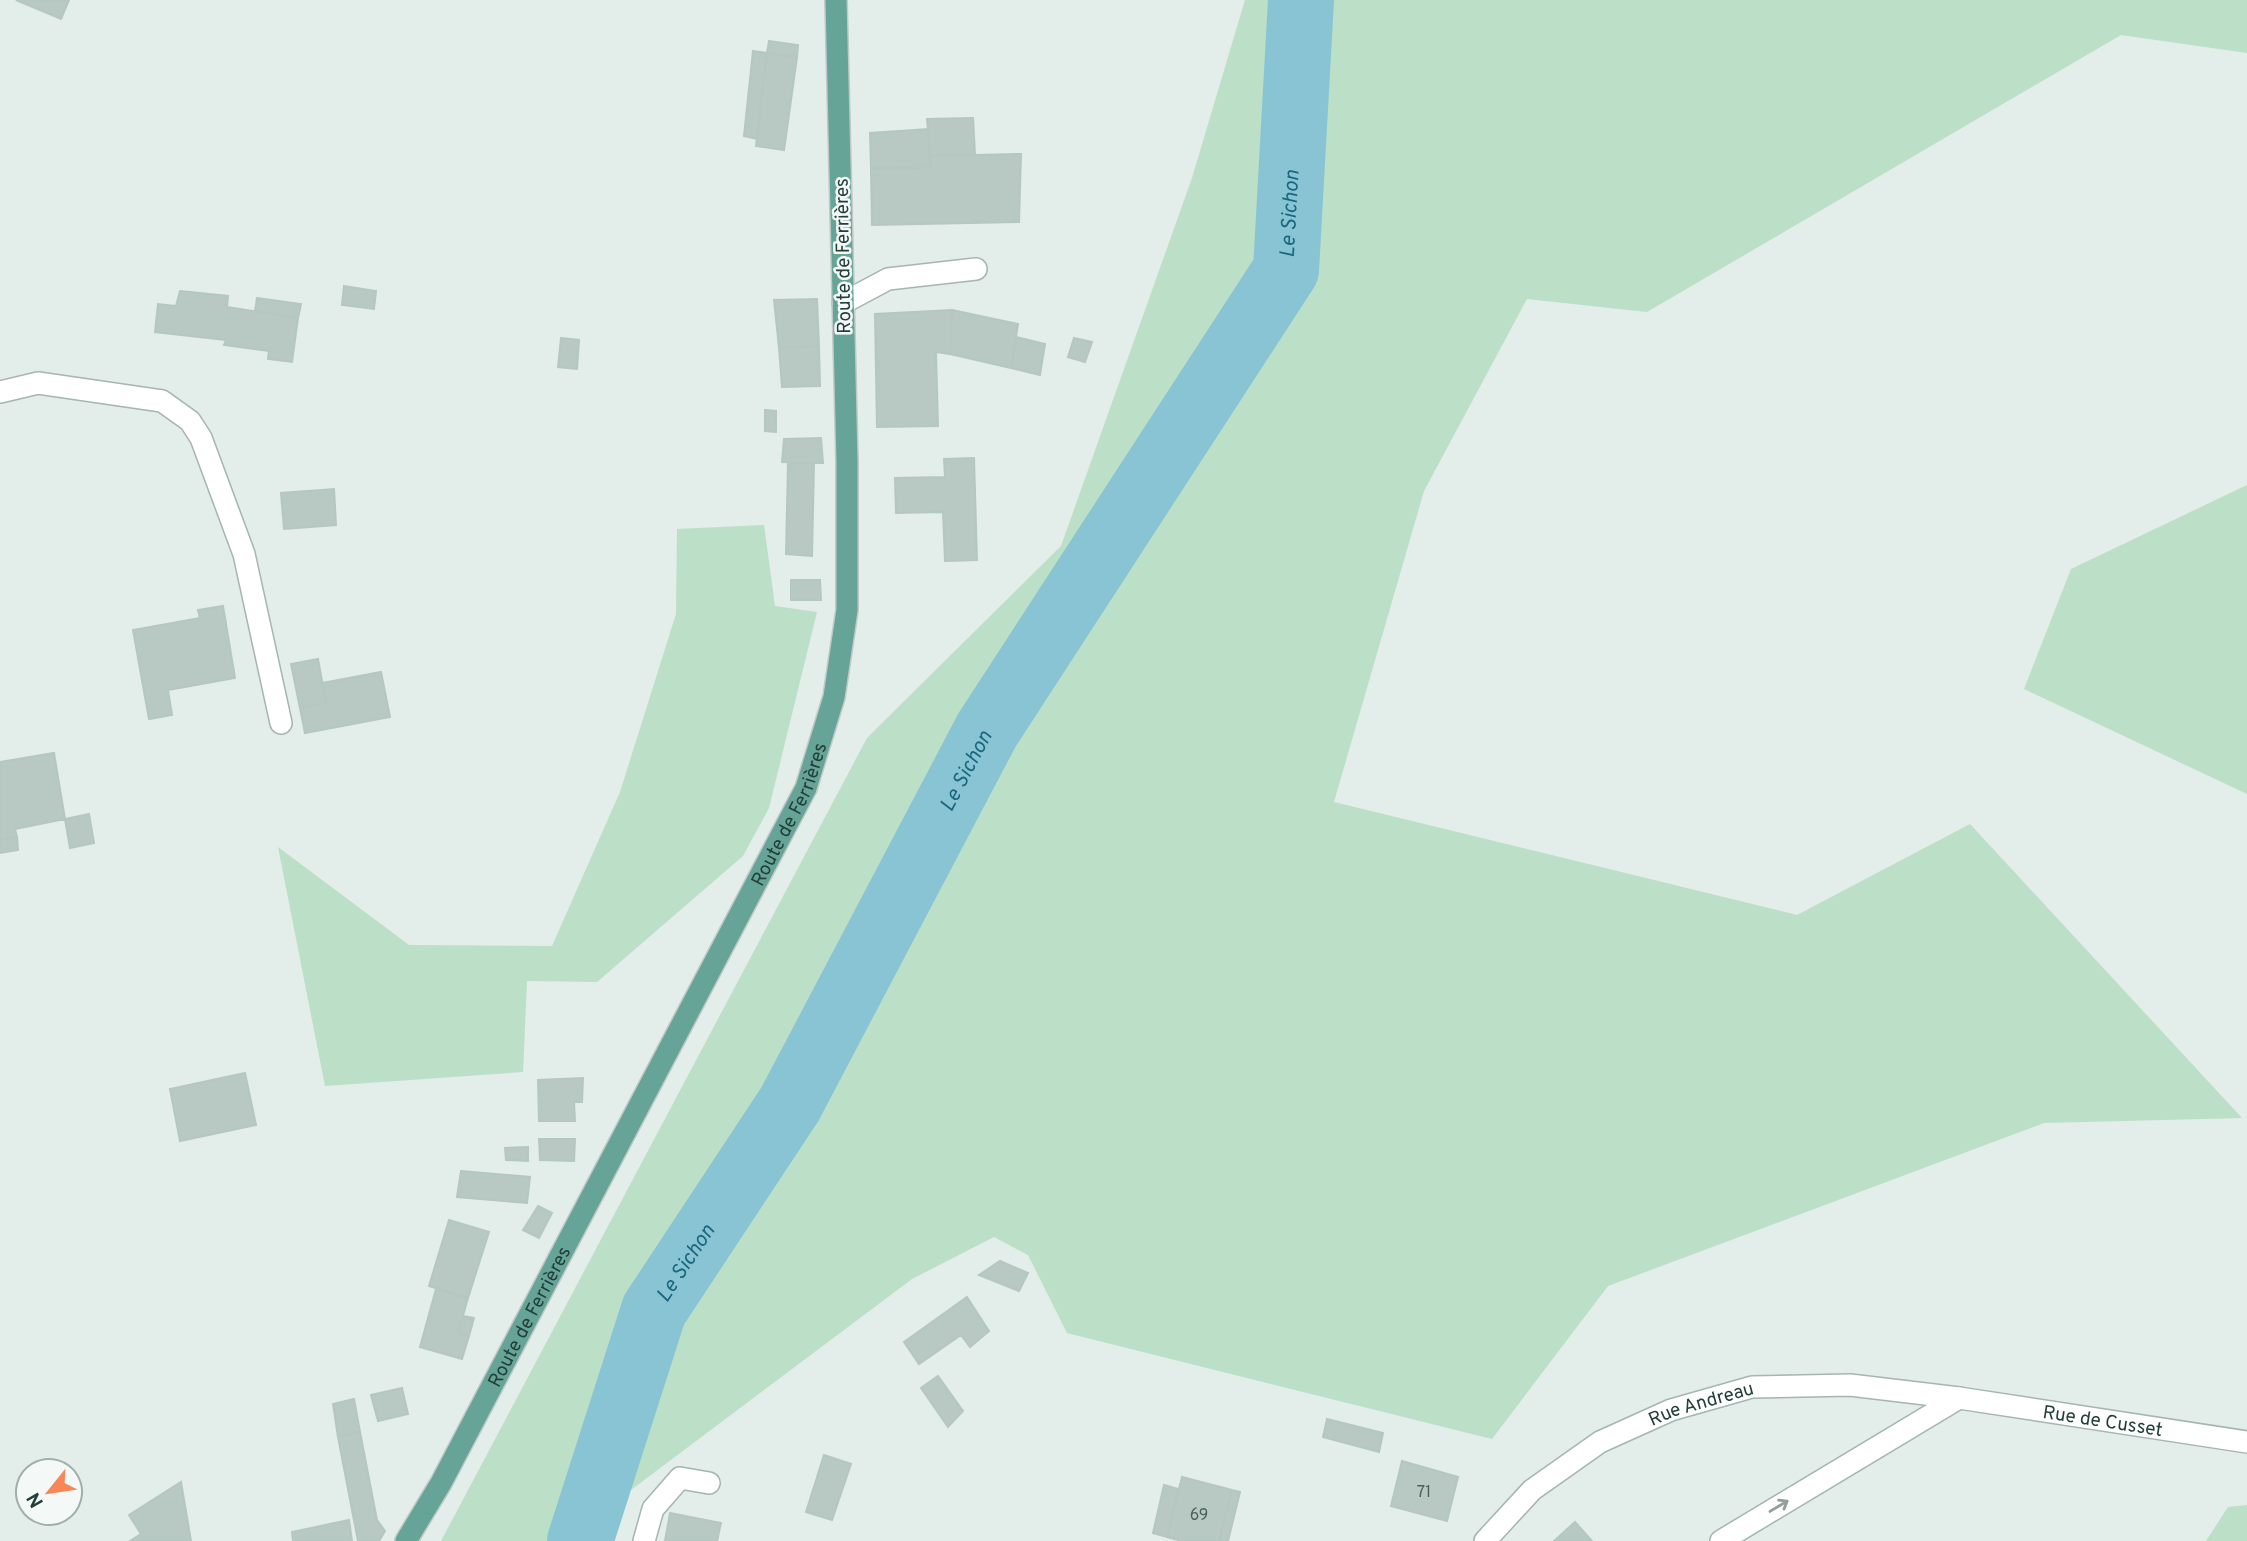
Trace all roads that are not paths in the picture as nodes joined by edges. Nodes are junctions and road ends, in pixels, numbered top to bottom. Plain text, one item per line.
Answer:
1 (836, 0) edge
2 (976, 269) dead end
3 (843, 303) junction
4 (0, 392) edge
5 (281, 723) dead end
6 (1959, 1398) junction
7 (2247, 1442) edge
8 (709, 1483) dead end
9 (405, 1541) edge
10 (644, 1541) edge
11 (1485, 1541) edge
12 (1721, 1541) edge

1 - 3 main road, Route de Ferrières
2 - 3 street
3 - 9 main road, Route de Ferrières
4 - 5 street
6 - 7 street, Rue de Cusset
6 - 11 street, Rue Andreau
12 -> 6 street
8 - 10 street

